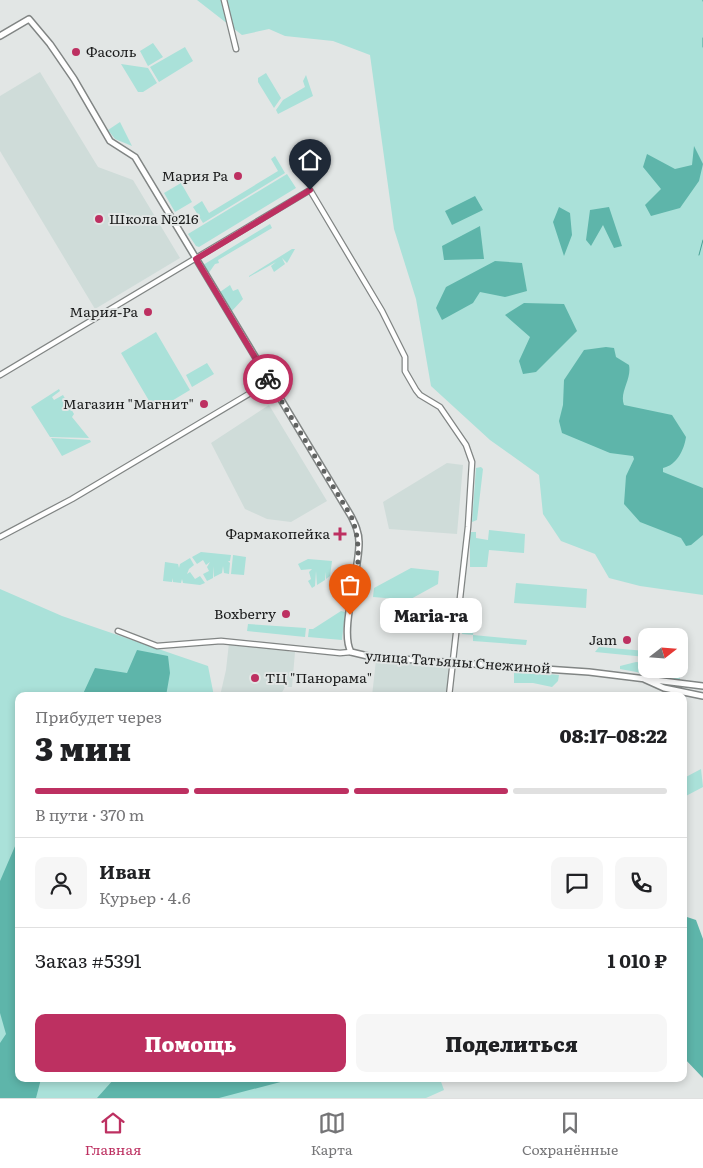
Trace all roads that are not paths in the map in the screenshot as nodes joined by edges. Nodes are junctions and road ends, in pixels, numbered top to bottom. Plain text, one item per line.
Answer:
1 (224, 0) edge
2 (0, 36) edge
3 (236, 49) dead end
4 (196, 259) junction
5 (0, 375) edge
6 (269, 382) junction
7 (0, 537) edge
8 (118, 631) dead end
9 (351, 652) junction
10 (453, 661) junction
11 (638, 678) edge
12 (642, 678) joint
13 (703, 686) edge
14 (449, 692) edge
15 (684, 692) edge
16 (687, 693) edge
17 (703, 696) edge

1 - 3 street
2 - 4 street, улица Татьяны Снежиной
4 - 5 street
4 - 6 street, улица Татьяны Снежиной
4 - 10 street
6 - 7 street
6 - 9 street, улица Татьяны Снежиной
8 - 9 street
9 - 10 street, улица Татьяны Снежиной
10 - 11 street, улица Татьяны Снежиной
10 - 14 street
12 - 13 street, улица Татьяны Снежиной
12 - 15 street, улица Татьяны Снежиной
16 - 17 street, улица Татьяны Снежиной

